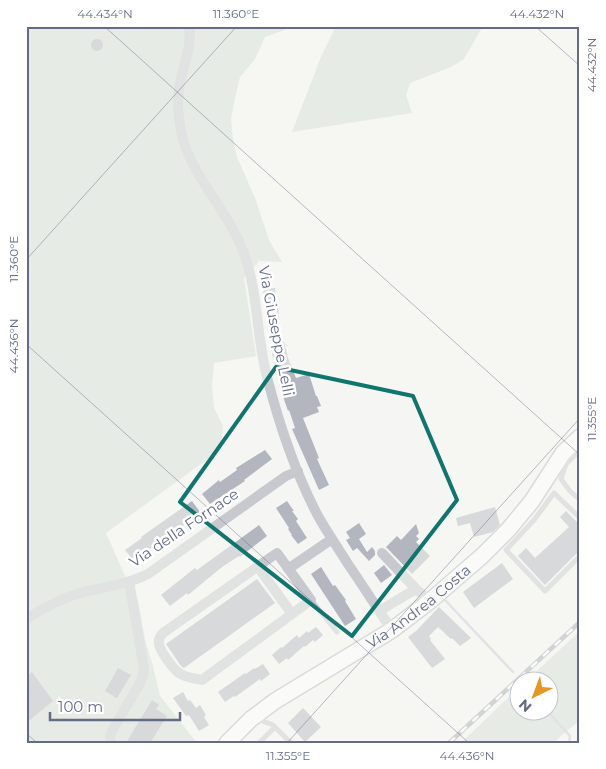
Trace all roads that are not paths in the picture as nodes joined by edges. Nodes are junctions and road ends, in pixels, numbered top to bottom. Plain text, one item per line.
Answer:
1 (189, 26) edge
2 (580, 437) edge
3 (580, 452) edge
4 (562, 463) junction
5 (298, 471) junction
6 (580, 500) edge
7 (528, 516) junction
8 (580, 518) edge
9 (332, 539) junction
10 (382, 552) dead end
11 (580, 556) edge
12 (258, 566) junction
13 (288, 569) junction
14 (129, 581) junction
15 (416, 589) junction
16 (311, 600) junction
17 (430, 601) junction
18 (379, 611) junction
19 (292, 614) junction
20 (26, 618) edge
21 (392, 630) junction
22 (336, 632) dead end
23 (254, 717) junction
24 (275, 727) junction
25 (111, 743) edge
26 (228, 743) edge
27 (259, 743) edge
28 (291, 743) edge

1 - 5 street, Via Giuseppe Lelli
2 - 4 main road, Via Andrea Costa
3 - 4 lane
4 - 6 lane
4 - 7 main road, Via Andrea Costa
5 - 9 street, Via Giuseppe Lelli
5 - 14 street, Via della Fornace
7 - 8 lane
7 - 11 lane
7 - 17 main road, Via Andrea Costa
9 - 13 street
9 - 18 street, Via Giuseppe Lelli
10 - 15 street
12 - 13 street
12 - 19 street
12 - 19 street
13 - 16 street
14 - 20 street, Via della Fornace
14 - 25 street
15 - 17 street
15 - 18 street
16 - 19 street
16 - 22 lane
17 - 21 main road, Via Andrea Costa
18 - 21 street, Via Giuseppe Lelli
21 - 23 main road, Via Andrea Costa
23 - 24 lane
23 - 26 main road, Via Andrea Costa
24 - 27 lane
24 - 28 lane

